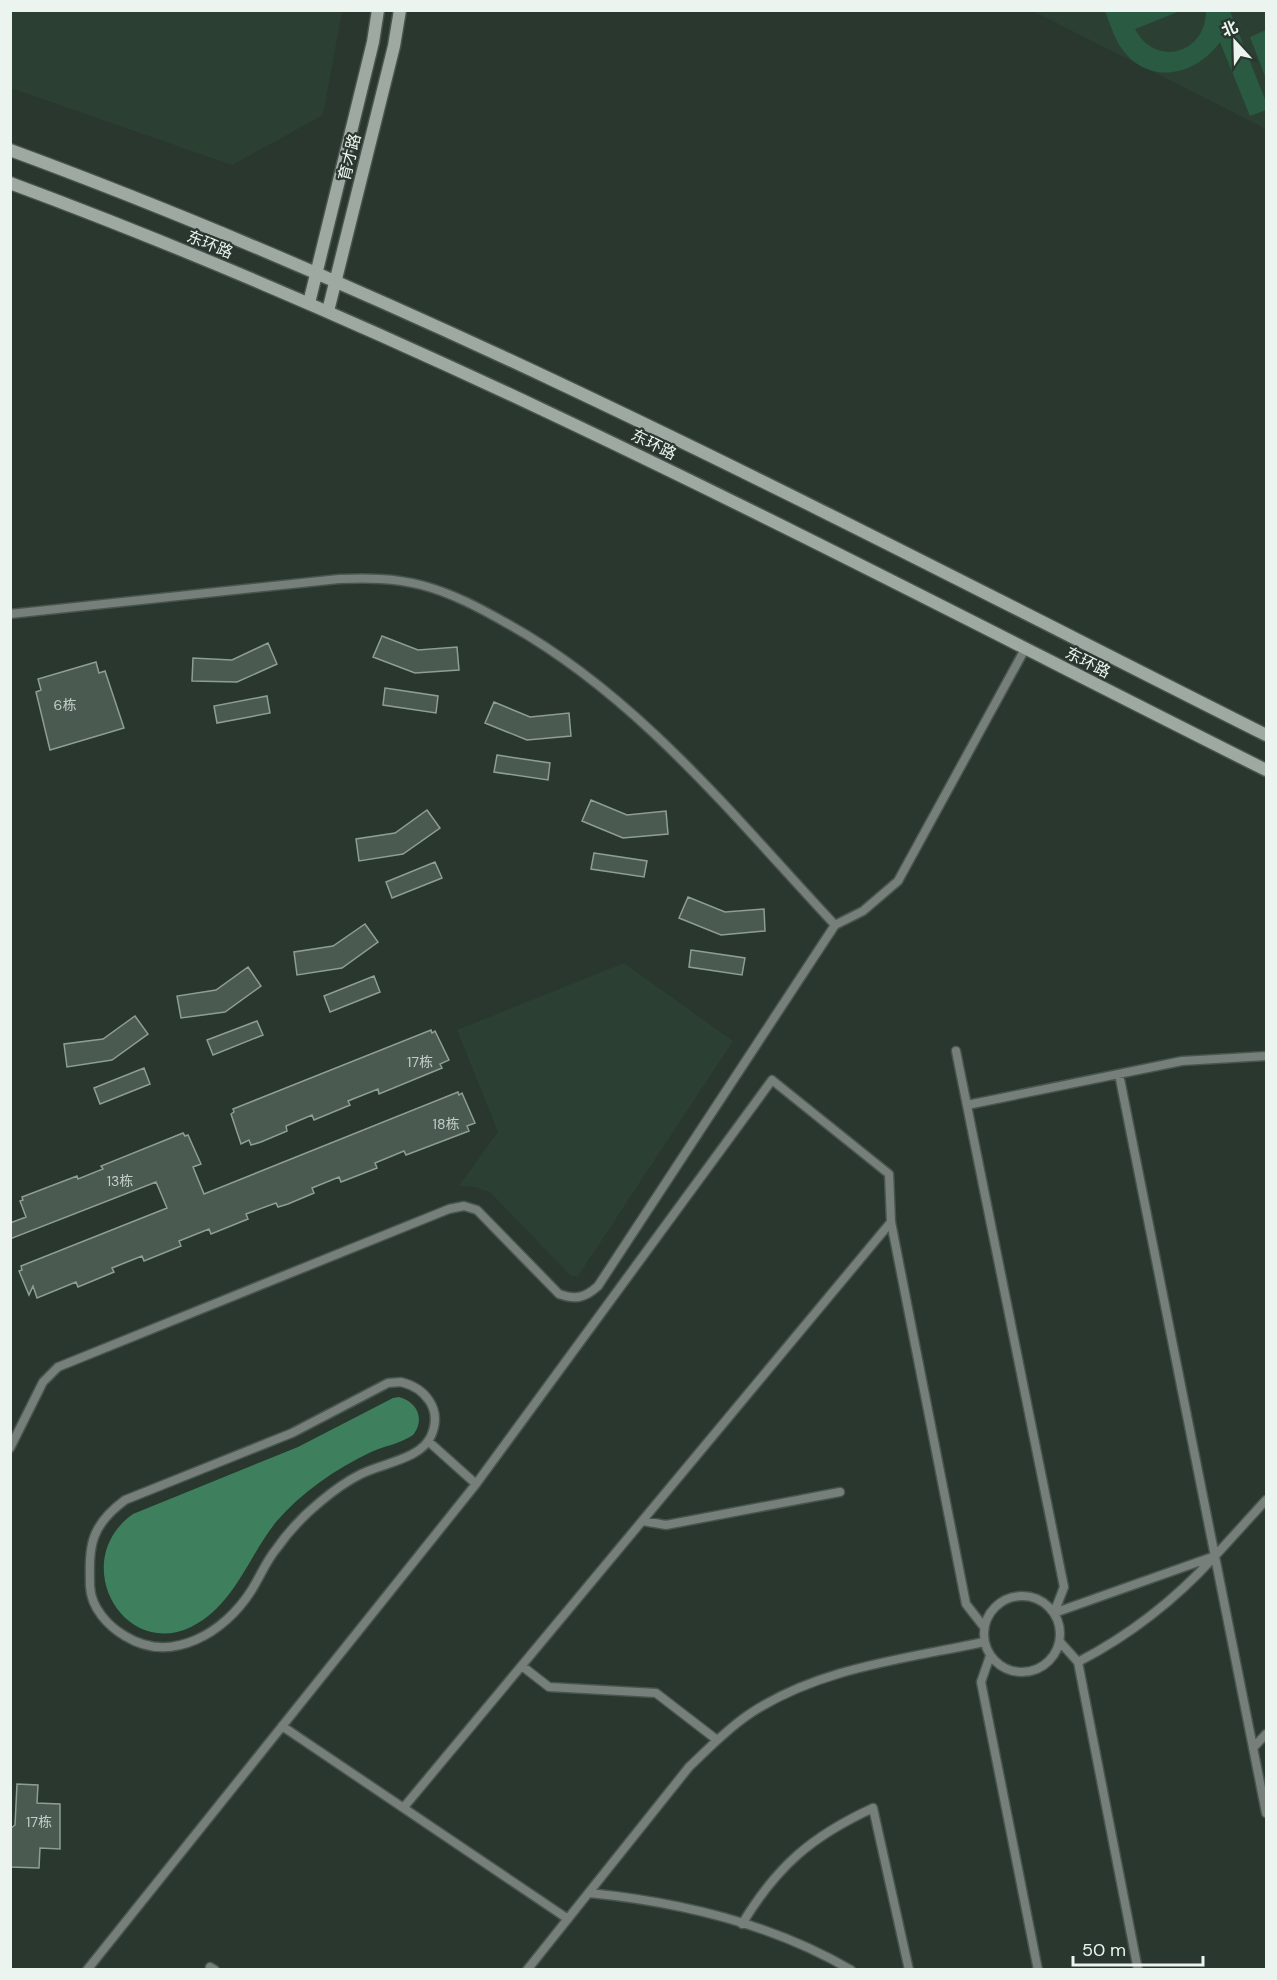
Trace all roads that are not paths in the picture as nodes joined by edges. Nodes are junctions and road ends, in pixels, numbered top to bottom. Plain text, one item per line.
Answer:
1 (378, 10) edge
2 (400, 10) edge
3 (10, 150) edge
4 (10, 183) edge
5 (316, 272) junction
6 (336, 280) junction
7 (309, 303) junction
8 (328, 311) junction
9 (10, 614) edge
10 (1025, 649) junction
11 (1266, 735) edge
12 (1266, 770) edge
13 (835, 925) junction
14 (957, 1051) dead end
15 (1266, 1056) edge
16 (1119, 1074) junction
17 (967, 1105) junction
18 (891, 1222) junction
19 (428, 1442) junction
20 (10, 1448) edge
21 (477, 1484) junction
22 (840, 1492) dead end
23 (1266, 1500) edge
24 (643, 1521) junction
25 (1215, 1556) junction
26 (1054, 1613) junction
27 (984, 1627) junction
28 (984, 1642) junction
29 (1060, 1642) junction
30 (990, 1656) junction
31 (1078, 1662) junction
32 (522, 1666) junction
33 (282, 1726) junction
34 (1266, 1734) edge
35 (717, 1740) junction
36 (1254, 1748) junction
37 (404, 1807) junction
38 (1266, 1813) edge
39 (590, 1893) junction
40 (568, 1919) junction
41 (742, 1924) junction
42 (87, 1970) edge
43 (528, 1970) edge
44 (851, 1970) edge
45 (909, 1970) edge
46 (1038, 1970) edge
47 (1138, 1970) edge

1 - 5 main road, 育才路
2 - 6 main road, 育才路
3 - 5 main road, 东环路
4 - 7 main road, 东环路
5 - 6 main road, 东环路
5 - 7 main road, 育才路
6 - 8 main road, 育才路
6 - 11 main road, 东环路
7 - 8 main road, 东环路
8 - 10 main road, 东环路
9 - 13 lane
10 - 12 main road, 东环路
10 - 13 lane
13 - 20 lane
14 - 17 lane
15 - 16 lane
16 - 17 lane
16 - 25 lane
17 - 26 lane
18 - 21 lane
18 - 24 lane
18 - 27 lane
19 - 19 lane
19 - 21 lane
21 - 33 lane
22 - 24 lane
23 - 25 lane
24 - 32 lane
25 - 26 lane
25 - 31 lane
25 - 36 lane
26 - 27 lane
26 - 29 lane
27 - 28 lane
28 - 30 lane
28 - 35 lane
29 - 30 lane
29 - 31 lane
30 - 46 lane
31 - 47 lane
32 - 35 lane
32 - 37 lane
33 - 37 lane
33 - 42 lane
34 - 36 lane
35 - 39 lane
36 - 38 lane
37 - 40 lane
39 - 40 lane
39 - 41 lane
40 - 43 lane
41 - 44 lane
41 - 45 lane

